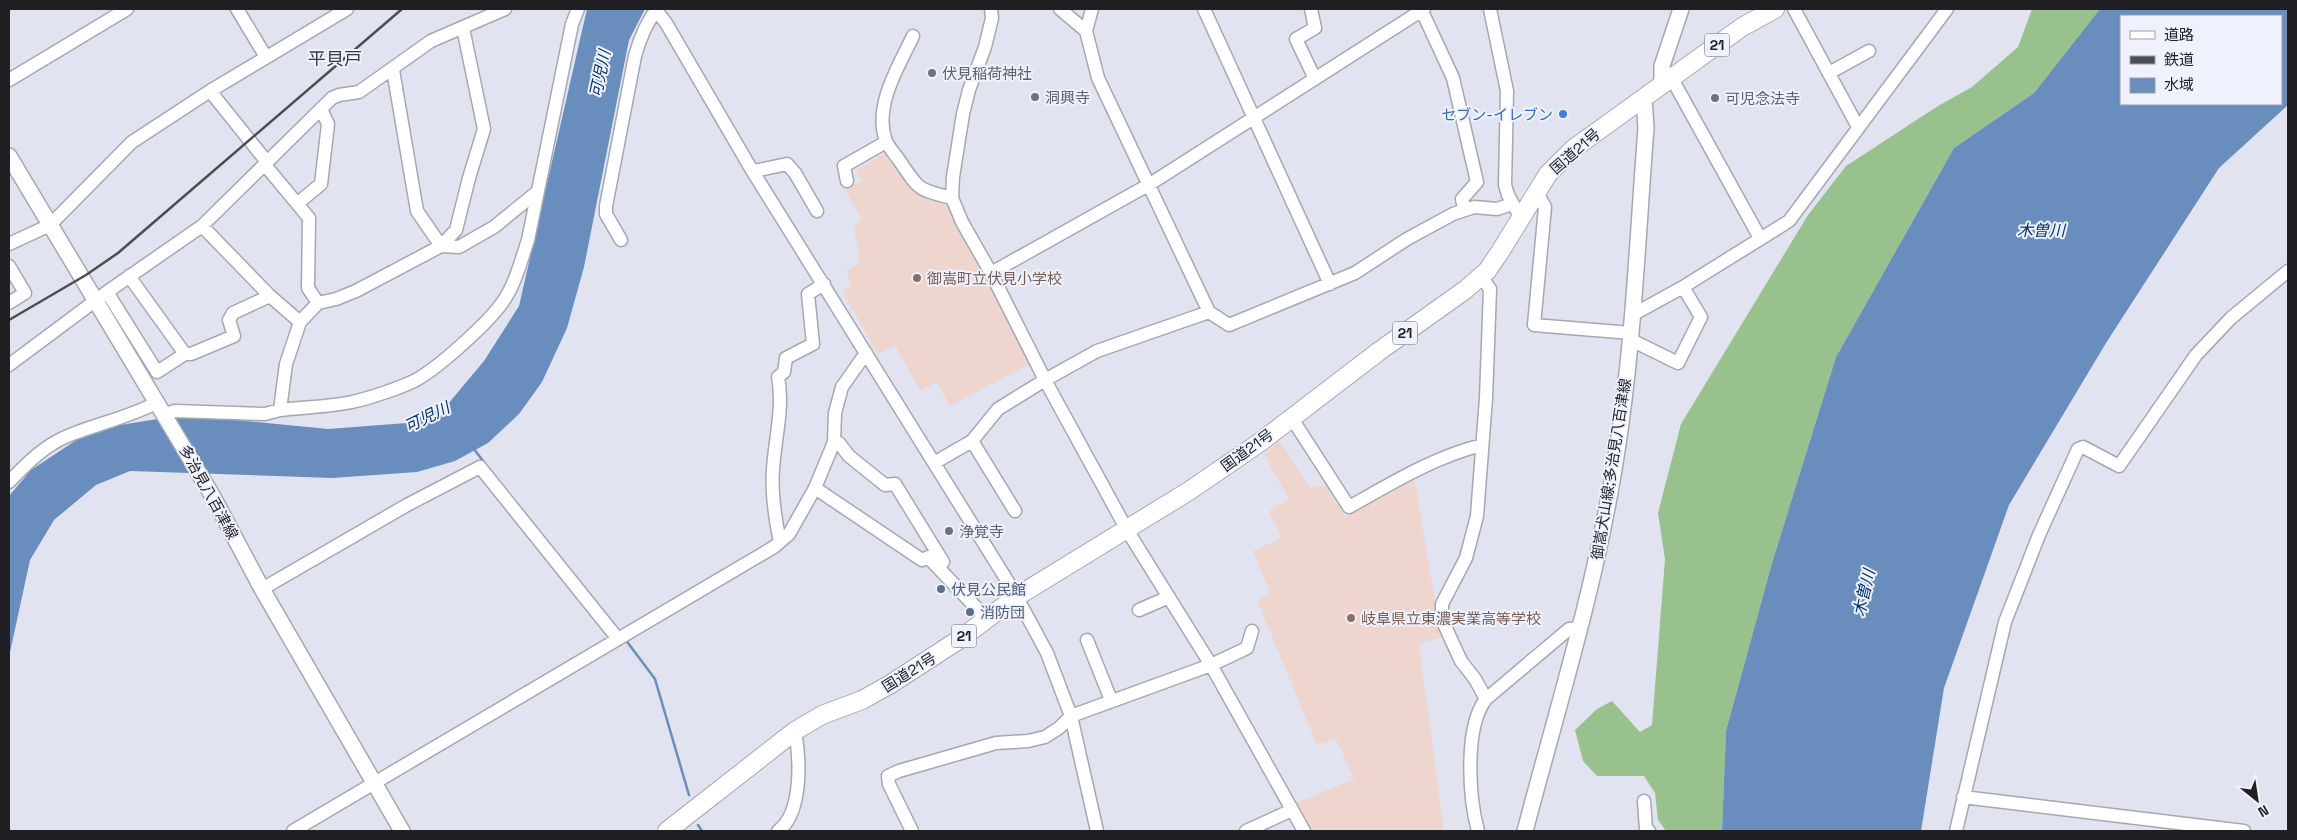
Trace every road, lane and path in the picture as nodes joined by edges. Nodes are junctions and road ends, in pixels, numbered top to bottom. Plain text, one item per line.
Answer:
1 (127, 9) edge
2 (237, 9) edge
3 (347, 9) edge
4 (505, 9) edge
5 (578, 9) edge
6 (656, 9) edge
7 (991, 9) edge
8 (1060, 9) edge
9 (1092, 9) edge
10 (1204, 9) edge
11 (1311, 9) edge
12 (1422, 9) edge
13 (1490, 9) edge
14 (1681, 9) edge
15 (1775, 9) edge
16 (1794, 9) edge
17 (1947, 9) edge
18 (463, 28) junction
19 (1086, 31) junction
20 (914, 36) dead end
21 (1869, 51) dead end
22 (266, 57) junction
23 (393, 70) junction
24 (1829, 73) junction
25 (1315, 78) junction
26 (9, 80) edge
27 (1666, 81) junction
28 (210, 91) junction
29 (1644, 98) junction
30 (321, 109) junction
31 (1254, 118) junction
32 (1858, 127) junction
33 (886, 142) junction
34 (9, 156) edge
35 (266, 164) junction
36 (754, 171) junction
37 (847, 181) dead end
38 (1150, 184) junction
39 (1536, 191) junction
40 (537, 192) junction
41 (952, 198) junction
42 (298, 203) junction
43 (1464, 210) junction
44 (1517, 210) junction
45 (817, 211) dead end
46 (50, 225) junction
47 (202, 226) junction
48 (1760, 238) junction
49 (621, 240) dead end
50 (9, 244) edge
51 (441, 246) junction
52 (9, 266) edge
53 (2288, 271) edge
54 (991, 273) junction
55 (129, 276) junction
56 (1481, 276) junction
57 (824, 284) junction
58 (1330, 284) junction
59 (1683, 287) junction
60 (102, 296) junction
61 (270, 296) junction
62 (9, 303) edge
63 (318, 303) junction
64 (1209, 312) junction
65 (1634, 314) junction
66 (300, 322) junction
67 (1631, 337) junction
68 (866, 353) junction
69 (185, 354) junction
70 (9, 365) edge
71 (1045, 380) junction
72 (161, 408) junction
73 (280, 410) junction
74 (1291, 418) junction
75 (972, 441) junction
76 (834, 442) junction
77 (1482, 445) junction
78 (934, 463) junction
79 (9, 482) edge
80 (815, 488) junction
81 (1015, 511) dead end
82 (1127, 530) junction
83 (780, 542) junction
84 (940, 567) junction
85 (262, 589) junction
86 (1016, 597) junction
87 (1169, 597) junction
88 (1139, 610) dead end
89 (987, 618) junction
90 (1579, 628) junction
91 (1252, 631) dead end
92 (618, 639) junction
93 (1087, 640) dead end
94 (1211, 665) junction
95 (1486, 699) junction
96 (1111, 700) junction
97 (1071, 716) junction
98 (795, 731) junction
99 (374, 783) junction
100 (1963, 796) junction
101 (1644, 801) dead end
102 (1292, 810) junction
103 (293, 831) edge
104 (402, 831) edge
105 (667, 831) edge
106 (778, 831) edge
107 (912, 831) edge
108 (1097, 831) edge
109 (1246, 831) edge
110 (1304, 831) edge
111 (1478, 831) edge
112 (1525, 831) edge
113 (1649, 831) edge
114 (1956, 831) edge
115 (2244, 831) edge

1 - 26 street
2 - 22 street
3 - 22 street
4 - 18 street
5 - 40 street
6 - 36 street
6 - 49 street
7 - 41 street
8 - 19 street
9 - 19 street
10 - 31 street
11 - 25 street
12 - 25 street
12 - 43 street
13 - 44 street
14 - 27 main road
15 - 27 highway, 国道21号 / 21
16 - 24 street
17 - 32 street
18 - 23 street
18 - 51 street
19 - 38 street
20 - 33 street
21 - 24 street
22 - 28 street
23 - 30 street
23 - 51 street
24 - 32 street
25 - 31 street
27 - 29 highway, 国道21号 / 21
27 - 48 street
28 - 35 street
28 - 46 street
29 - 39 highway, 国道21号 / 21
29 - 65 main road, 御嵩犬山線;多治見八百津線
30 - 35 street
30 - 42 street
31 - 38 street
31 - 58 street
32 - 48 street
33 - 37 street
33 - 41 street
34 - 46 main road, 多治見八百津線
35 - 42 street
35 - 47 street
36 - 45 street
36 - 57 street
38 - 54 street
38 - 64 street
39 - 44 highway, 国道21号 / 21
39 - 67 street
40 - 51 street
40 - 73 street
41 - 54 street
42 - 63 street
43 - 44 street
43 - 58 street
44 - 56 highway, 国道21号 / 21
46 - 50 street
46 - 60 main road, 多治見八百津線
47 - 55 street
47 - 61 street
48 - 59 street
51 - 63 street
52 - 62 street
53 - 100 street
54 - 71 street
55 - 60 street
55 - 69 street
56 - 74 highway, 国道21号 / 21
56 - 77 street
57 - 68 street
57 - 83 street
58 - 64 street
59 - 65 street
59 - 67 street
60 - 69 street
60 - 70 street
60 - 72 main road, 多治見八百津線
61 - 66 street
61 - 69 street
63 - 66 street
64 - 71 street
65 - 67 main road, 御嵩犬山線;多治見八百津線
66 - 73 street
67 - 90 main road, 御嵩犬山線;多治見八百津線
68 - 76 street
68 - 78 street
71 - 75 street
71 - 82 street
72 - 73 street
72 - 79 street
72 - 85 main road, 多治見八百津線
74 - 77 street
74 - 82 highway, 国道21号 / 21
75 - 78 street
75 - 81 street
76 - 80 street
76 - 84 street
77 - 95 street
78 - 86 street
80 - 83 street
80 - 84 street
82 - 86 highway, 国道21号 / 21
82 - 87 street
83 - 92 street
84 - 89 street
85 - 92 street
85 - 99 main road, 多治見八百津線
86 - 89 highway, 国道21号 / 21
86 - 97 street
87 - 88 street
87 - 94 street
89 - 98 highway, 国道21号 / 21
90 - 95 street
90 - 112 main road, 御嵩犬山線;多治見八百津線
91 - 94 street
92 - 99 street
93 - 96 street
94 - 96 street
94 - 102 street
95 - 111 street
96 - 97 street
97 - 107 street
97 - 108 street
98 - 105 highway, 国道21号 / 21
98 - 106 street
99 - 103 street
99 - 104 main road, 多治見八百津線
100 - 114 street
100 - 115 street
101 - 113 street
102 - 109 street
102 - 110 street

